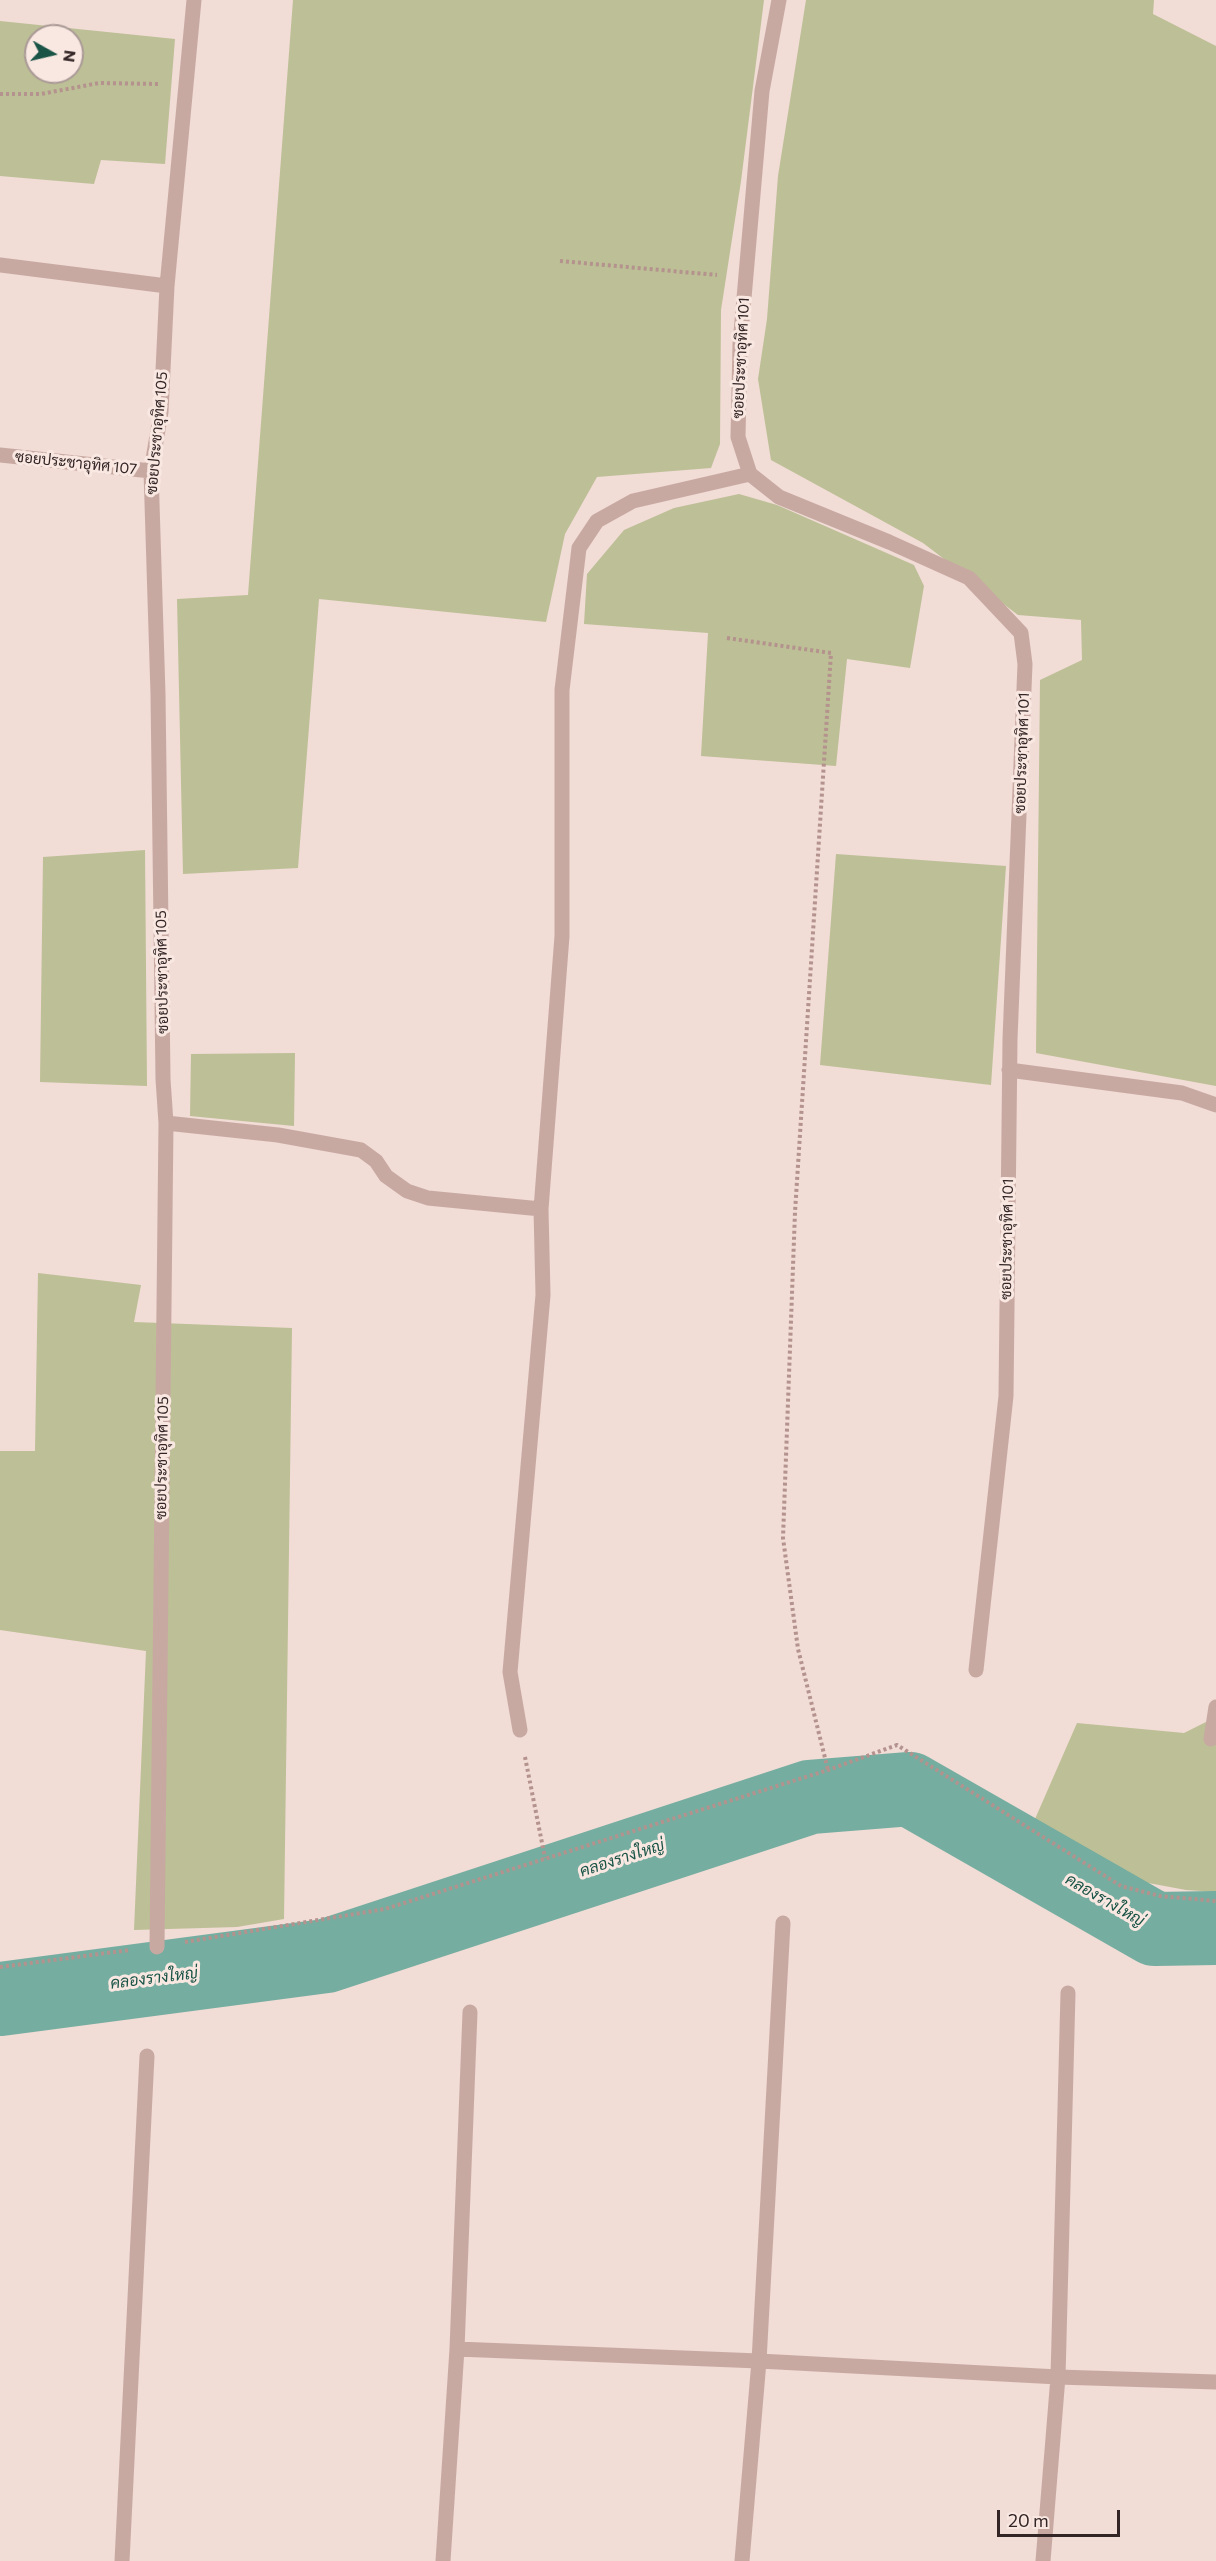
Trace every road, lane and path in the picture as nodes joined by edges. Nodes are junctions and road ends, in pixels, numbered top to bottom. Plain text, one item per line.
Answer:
1 (194, 0) edge
2 (779, 0) edge
3 (186, 84) junction
4 (0, 94) edge
5 (560, 261) dead end
6 (0, 265) edge
7 (746, 278) junction
8 (167, 286) junction
9 (0, 455) edge
10 (151, 471) junction
11 (750, 474) junction
12 (727, 638) dead end
13 (1010, 1070) junction
14 (1216, 1105) edge
15 (166, 1123) junction
16 (541, 1209) junction
17 (976, 1670) dead end
18 (1216, 1707) edge
19 (520, 1730) joint
20 (1211, 1739) dead end
21 (828, 1770) junction
22 (545, 1858) junction
23 (1216, 1901) edge
24 (783, 1923) dead end
25 (157, 1947) junction
26 (0, 1967) edge
27 (1068, 1993) dead end
28 (470, 2012) dead end
29 (147, 2056) dead end
30 (457, 2349) junction
31 (759, 2361) junction
32 (1058, 2377) junction
33 (1216, 2382) edge
34 (122, 2561) edge
35 (443, 2561) edge
36 (742, 2561) edge
37 (1043, 2561) edge

1 - 3 street, ซอยประชาอุทิศ 105
2 - 7 street, ซอยประชาอุทิศ 101
3 - 4 path
3 - 8 street, ซอยประชาอุทิศ 105
5 - 7 path
6 - 8 street
7 - 11 street, ซอยประชาอุทิศ 101
8 - 10 street, ซอยประชาอุทิศ 105
9 - 10 street, ซอยประชาอุทิศ 107
10 - 15 street, ซอยประชาอุทิศ 105
11 - 13 street, ซอยประชาอุทิศ 101
11 - 16 street
12 - 21 path
13 - 14 street
13 - 17 street, ซอยประชาอุทิศ 101
15 - 16 street
15 - 25 street, ซอยประชาอุทิศ 105
16 - 19 street
18 - 20 street
19 - 22 path
21 - 22 path
21 - 23 path
22 - 25 path
24 - 31 street
25 - 26 path
27 - 32 street
28 - 30 street
29 - 34 street
30 - 31 street
30 - 35 street
31 - 32 street
31 - 36 street
32 - 33 street
32 - 37 street

